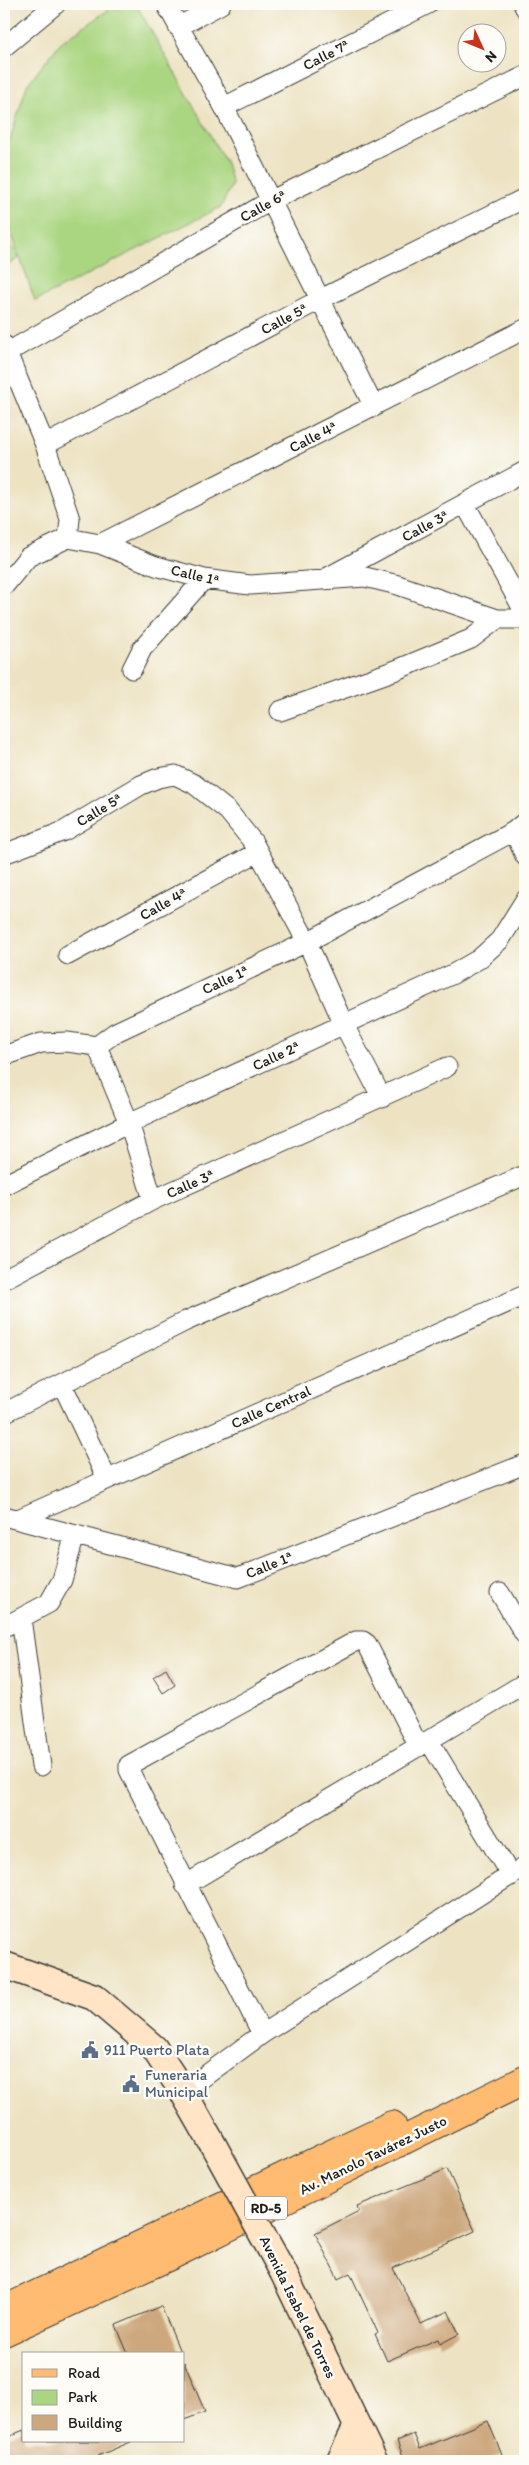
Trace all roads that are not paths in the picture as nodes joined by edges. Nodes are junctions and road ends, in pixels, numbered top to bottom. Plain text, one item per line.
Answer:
1 (56, 4) edge
2 (166, 4) edge
3 (221, 4) edge
4 (428, 4) edge
5 (523, 4) edge
6 (525, 8) edge
7 (178, 26) junction
8 (4, 47) edge
9 (525, 76) edge
10 (224, 107) junction
11 (525, 198) edge
12 (270, 201) junction
13 (322, 299) junction
14 (525, 329) edge
15 (6, 348) edge
16 (374, 407) junction
17 (45, 445) junction
18 (525, 471) edge
19 (465, 504) junction
20 (68, 538) junction
21 (100, 544) junction
22 (204, 579) junction
23 (324, 579) junction
24 (4, 586) edge
25 (525, 613) edge
26 (497, 619) junction
27 (525, 619) edge
28 (132, 669) dead end
29 (280, 711) dead end
30 (520, 826) edge
31 (258, 852) junction
32 (4, 854) edge
33 (525, 856) edge
34 (525, 900) edge
35 (307, 942) junction
36 (68, 955) dead end
37 (344, 1025) junction
38 (97, 1046) junction
39 (4, 1056) edge
40 (447, 1067) dead end
41 (382, 1098) junction
42 (129, 1124) junction
43 (525, 1175) edge
44 (4, 1185) edge
45 (153, 1200) junction
46 (4, 1279) edge
47 (525, 1295) edge
48 (62, 1384) junction
49 (4, 1414) edge
50 (525, 1464) edge
51 (107, 1479) junction
52 (11, 1518) edge
53 (75, 1535) junction
54 (500, 1592) dead end
55 (21, 1618) junction
56 (4, 1627) edge
57 (525, 1635) edge
58 (525, 1683) edge
59 (424, 1744) junction
60 (41, 1766) dead end
61 (518, 1871) edge
62 (185, 1885) junction
63 (4, 1965) edge
64 (262, 2034) junction
65 (525, 2059) edge
66 (525, 2080) edge
67 (183, 2092) junction
68 (16, 2296) edge
69 (4, 2310) edge
70 (4, 2332) edge
71 (356, 2428) junction
72 (340, 2461) edge
73 (374, 2461) edge

1 - 8 street
2 - 7 street
3 - 7 street
4 - 10 street, Calle 7ª
5 - 6 street
7 - 10 street
9 - 12 street, Calle 6ª
10 - 12 street
11 - 13 street, Calle 5ª
12 - 13 street
12 - 15 street, Calle 6ª
13 - 16 street
13 - 17 street, Calle 5ª
14 - 16 street, Calle 4ª
15 - 17 street
16 - 21 street, Calle 4ª
17 - 20 street
18 - 19 street, Calle 3ª
19 - 23 street, Calle 3ª
19 - 25 street
20 - 21 street, Calle 1ª
20 - 24 street
21 - 22 street, Calle 1ª
22 - 23 street, Calle 1ª
22 - 28 street
23 - 26 street, Calle 1ª
26 - 27 street, Calle 1ª
26 - 29 street
30 - 33 street, Calle 1ª
30 - 35 street, Calle 1ª
31 - 32 street, Calle 5ª
31 - 35 street, Calle 5ª
31 - 36 street, Calle 4ª
34 - 37 street, Calle 2ª
35 - 37 street, Calle 5ª
35 - 38 street, Calle 1ª
37 - 41 street, Calle 5ª
37 - 42 street, Calle 2ª
38 - 39 street
38 - 42 street
40 - 41 street, Calle 3ª
41 - 45 street, Calle 3ª
42 - 44 street, Calle 2ª
42 - 45 street
43 - 48 street
45 - 46 street, Calle 3ª
47 - 51 street, Calle Central
48 - 49 street
48 - 51 street
50 - 53 street, Calle 1ª
51 - 52 street, Calle Central
52 - 53 street, Calle 1ª
53 - 55 street
54 - 57 street
55 - 56 street
55 - 60 street
58 - 59 street
59 - 61 street
59 - 62 street
59 - 62 street
61 - 64 street
62 - 64 street
63 - 67 street, Avenida Isabel de Torres
64 - 67 street
65 - 68 main road, Av. Manolo Tavárez Justo / RD-5
66 - 70 main road, Av. Manolo Tavárez Justo / RD-5
67 - 71 street, Avenida Isabel de Torres, bridge
68 - 69 main road, Av. Manolo Tavárez Justo / RD-5
71 - 72 street
71 - 73 street, Avenida Isabel de Torres

